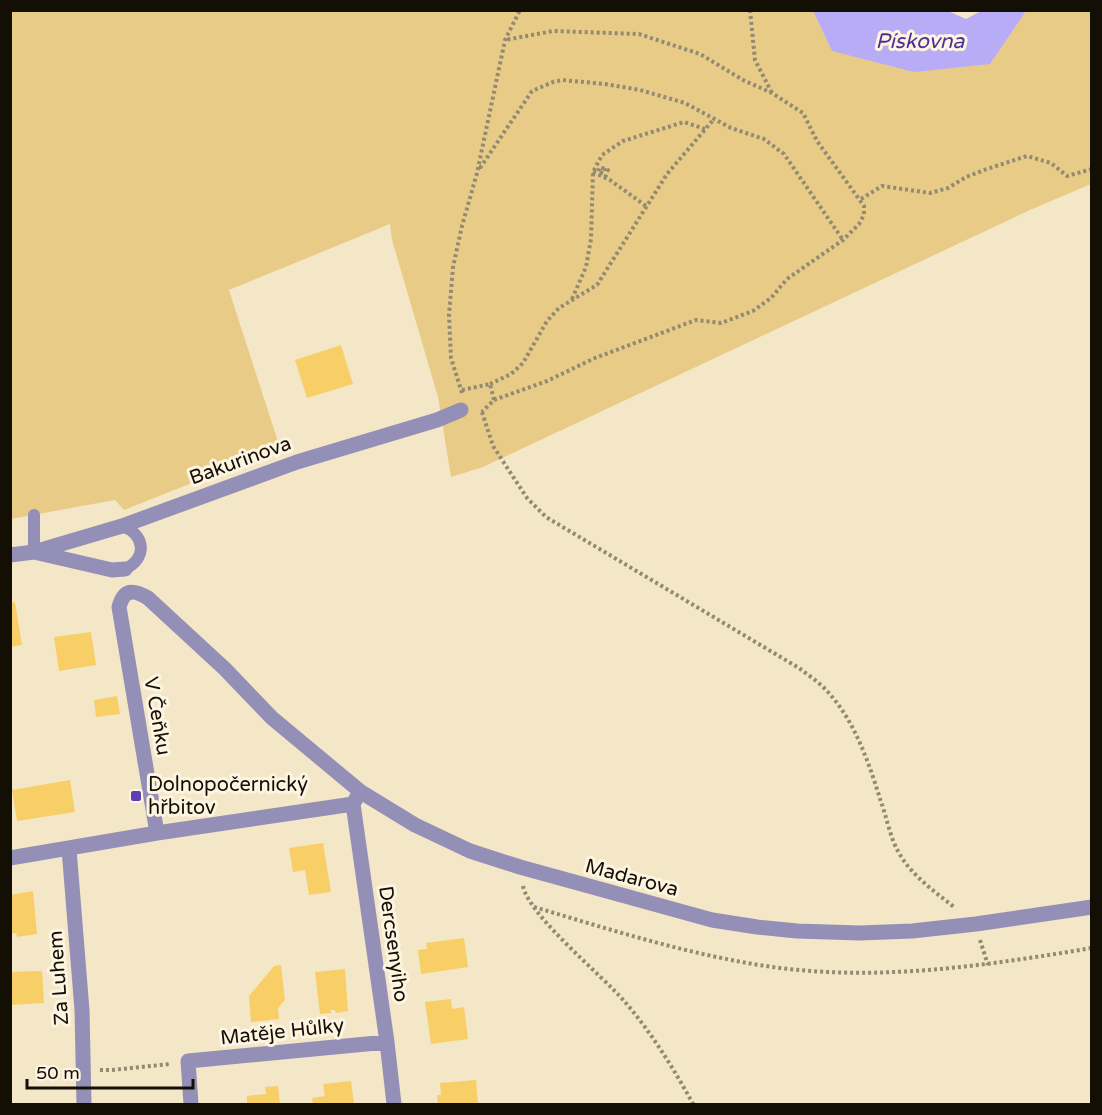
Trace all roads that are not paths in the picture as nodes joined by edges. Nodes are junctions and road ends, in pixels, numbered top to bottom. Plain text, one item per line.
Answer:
1 (461, 410) dead end
2 (34, 515) dead end
3 (122, 526) junction
4 (34, 552) junction
5 (10, 555) edge
6 (125, 569) joint
7 (119, 607) joint
8 (357, 798) junction
9 (157, 833) junction
10 (69, 849) junction
11 (10, 858) edge
12 (1092, 907) edge
13 (387, 1042) junction
14 (84, 1104) edge
15 (191, 1104) edge
16 (394, 1104) edge

1 - 3 street, Bakurinova
2 - 4 lane
3 - 4 street, Bakurinova
3 - 6 lane
4 - 5 street, Bakurinova
4 - 6 street, Bakurinova
7 - 8 street, Madarova
7 - 9 street, V Čeňku
8 - 9 street
8 - 12 street, Madarova
8 - 13 street, Dercsenyiho
9 - 10 street
10 - 11 street
10 - 14 street, Za Luhem
13 - 15 street, Matěje Hůlky
13 - 16 street, Dercsenyiho

